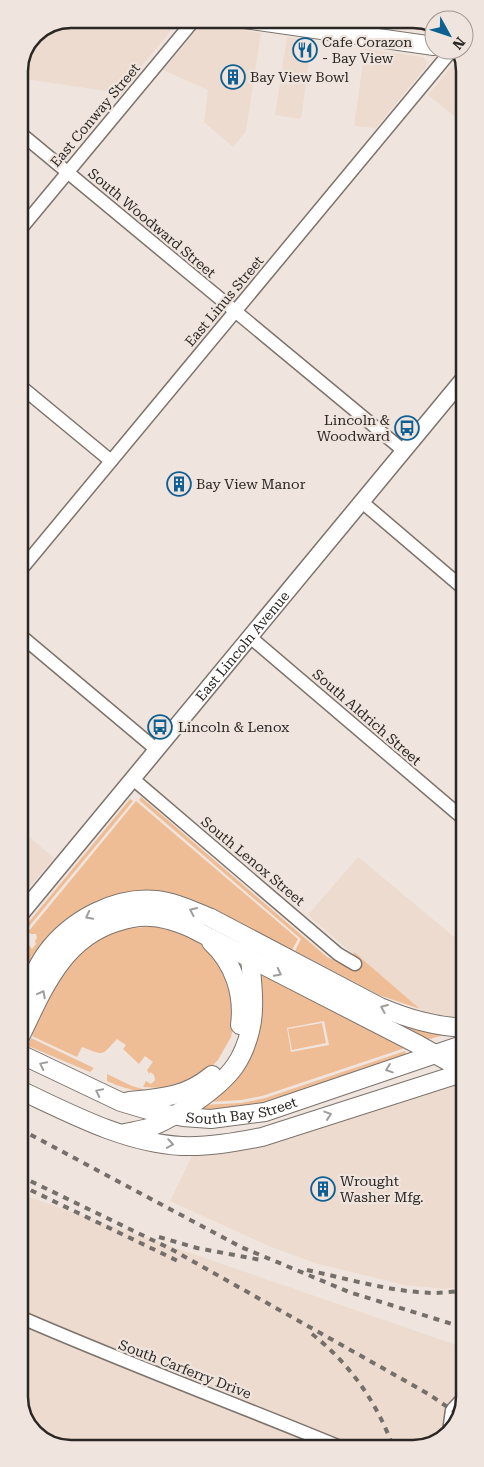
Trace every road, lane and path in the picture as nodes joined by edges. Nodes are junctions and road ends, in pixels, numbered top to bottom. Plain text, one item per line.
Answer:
1 (188, 28) edge
2 (335, 28) edge
3 (424, 44) edge
4 (444, 60) edge
5 (28, 139) edge
6 (68, 172) junction
7 (28, 220) edge
8 (235, 312) junction
9 (456, 389) edge
10 (28, 392) edge
11 (404, 451) junction
12 (111, 461) junction
13 (362, 502) junction
14 (28, 562) edge
15 (456, 582) edge
16 (250, 638) junction
17 (28, 642) edge
18 (157, 750) junction
19 (133, 779) junction
20 (456, 813) edge
21 (28, 899) edge
22 (137, 909) junction
23 (237, 932) junction
24 (204, 935) junction
25 (250, 958) junction
26 (355, 964) dead end
27 (28, 986) edge
28 (28, 1021) edge
29 (456, 1027) edge
30 (456, 1047) edge
31 (436, 1054) junction
32 (28, 1058) edge
33 (456, 1066) edge
34 (456, 1074) edge
35 (28, 1094) edge
36 (120, 1102) junction
37 (174, 1116) junction
38 (122, 1134) junction
39 (28, 1320) edge
40 (456, 1406) edge
41 (450, 1419) edge
42 (322, 1440) edge

1 - 6 street, East Conway Street
2 - 3 main road
4 - 8 street, East Linus Street
5 - 6 street, South Woodward Street
6 - 7 street, East Conway Street
6 - 8 street, South Woodward Street
8 - 11 street, South Woodward Street
8 - 12 street, East Linus Street
9 - 11 street, East Lincoln Avenue
10 - 12 street
11 - 13 street, East Lincoln Avenue
12 - 14 street, East Linus Street
13 - 15 street
13 - 16 street, East Lincoln Avenue
16 - 18 street, East Lincoln Avenue
16 - 20 street, South Aldrich Street
17 - 18 street
18 - 19 street, East Lincoln Avenue
19 - 21 street, East Lincoln Avenue
19 - 26 street, South Lenox Street
23 -> 22 main road
22 - 24 main road
22 -> 27 main road
28 -> 22 main road
23 - 25 main road
29 -> 23 main road
24 - 25 main road
24 - 36 main road
25 -> 31 main road
25 - 37 main road
30 - 31 main road, South Bay Street
31 - 33 main road
31 -> 37 main road, South Bay Street
36 -> 32 main road, South Bay Street
38 -> 34 main road, South Bay Street
35 - 38 main road, South Bay Street
36 - 37 main road, South Bay Street
37 - 38 main road
39 - 42 street, South Carferry Drive
40 - 41 street

